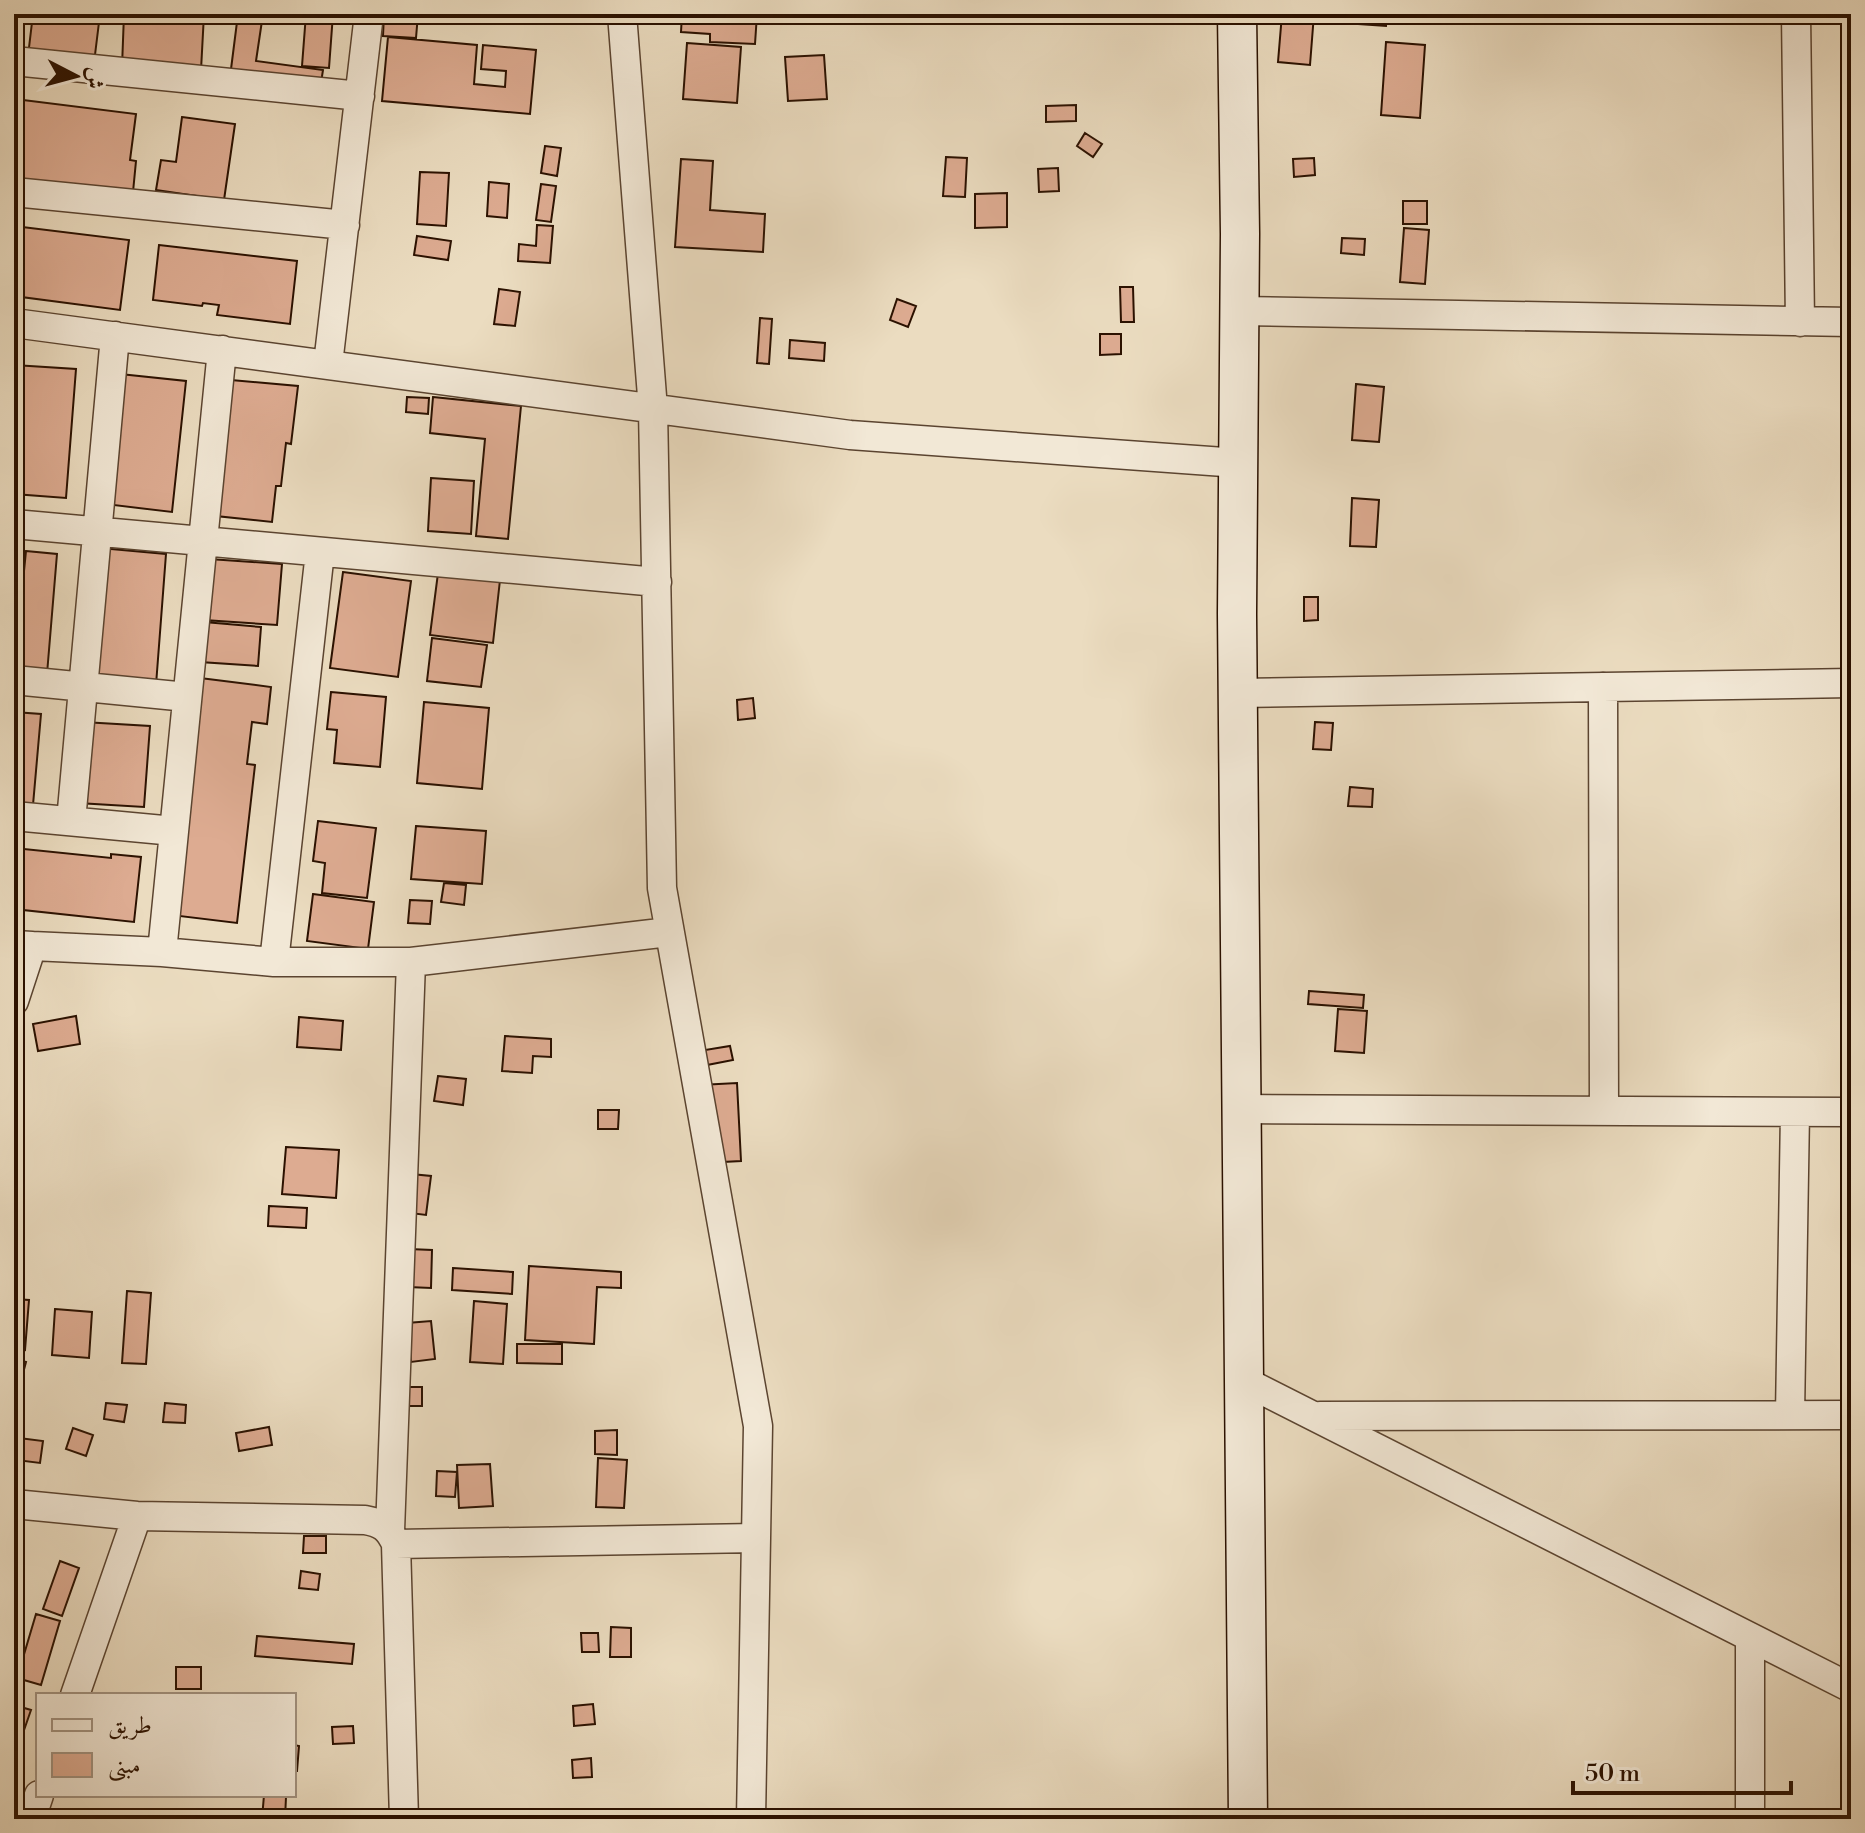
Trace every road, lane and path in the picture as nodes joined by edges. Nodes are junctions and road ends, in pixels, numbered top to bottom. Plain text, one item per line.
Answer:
1 (369, 14) edge
2 (622, 14) edge
3 (1237, 14) edge
4 (1796, 14) edge
5 (14, 61) edge
6 (360, 96) junction
7 (14, 192) edge
8 (345, 225) junction
9 (1239, 311) junction
10 (1800, 322) junction
11 (1851, 322) edge
12 (14, 323) edge
13 (115, 336) junction
14 (222, 350) junction
15 (328, 364) junction
16 (653, 409) junction
17 (1238, 463) junction
18 (14, 524) edge
19 (97, 531) junction
20 (202, 541) junction
21 (320, 552) junction
22 (657, 582) junction
23 (14, 680) edge
24 (1851, 683) edge
25 (82, 687) junction
26 (1603, 687) junction
27 (1238, 693) junction
28 (187, 697) junction
29 (14, 816) edge
30 (71, 821) junction
31 (174, 831) junction
32 (669, 932) junction
33 (23, 946) edge
34 (162, 952) junction
35 (274, 962) junction
36 (411, 962) junction
37 (14, 1001) edge
38 (1242, 1109) junction
39 (1604, 1111) junction
40 (1795, 1112) junction
41 (1851, 1112) edge
42 (1244, 1381) junction
43 (1790, 1415) junction
44 (1851, 1415) edge
45 (1312, 1416) junction
46 (14, 1504) edge
47 (137, 1516) junction
48 (393, 1538) junction
49 (756, 1538) junction
50 (1750, 1637) junction
51 (1851, 1688) edge
52 (76, 1693) edge
53 (38, 1797) edge
54 (31, 1819) edge
55 (404, 1819) edge
56 (751, 1819) edge
57 (1248, 1819) edge
58 (1750, 1819) edge

1 - 6 street
2 - 16 street
3 - 9 street
4 - 10 street
5 - 6 street
6 - 8 street
7 - 8 street
8 - 15 street
9 - 10 street
9 - 17 street
10 - 11 street
12 - 13 street
13 - 14 street
13 - 19 street
14 - 15 street
14 - 20 street
15 - 16 street
16 - 17 street
16 - 22 street
17 - 27 street
18 - 19 street
19 - 20 street
19 - 25 street
20 - 21 street
20 - 28 street
21 - 22 street
21 - 35 street
22 - 32 street
23 - 25 street
24 - 26 street
25 - 28 street
25 - 30 street
26 - 27 street
26 - 39 street
27 - 38 street
28 - 31 street
29 - 30 street
30 - 31 street
31 - 34 street
32 - 36 street
32 - 49 street
33 - 34 street
33 - 37 street
34 - 35 street
35 - 36 street
36 - 48 street
38 - 39 street
38 - 42 street
39 - 40 street
40 - 41 street
40 - 43 street
42 - 45 street
42 - 57 street
43 - 44 street
43 - 45 street
45 - 50 street
46 - 47 street
47 - 48 street
47 - 52 street
48 - 49 street
48 - 55 street
49 - 56 street
50 - 51 street
50 - 58 street
53 - 54 street

